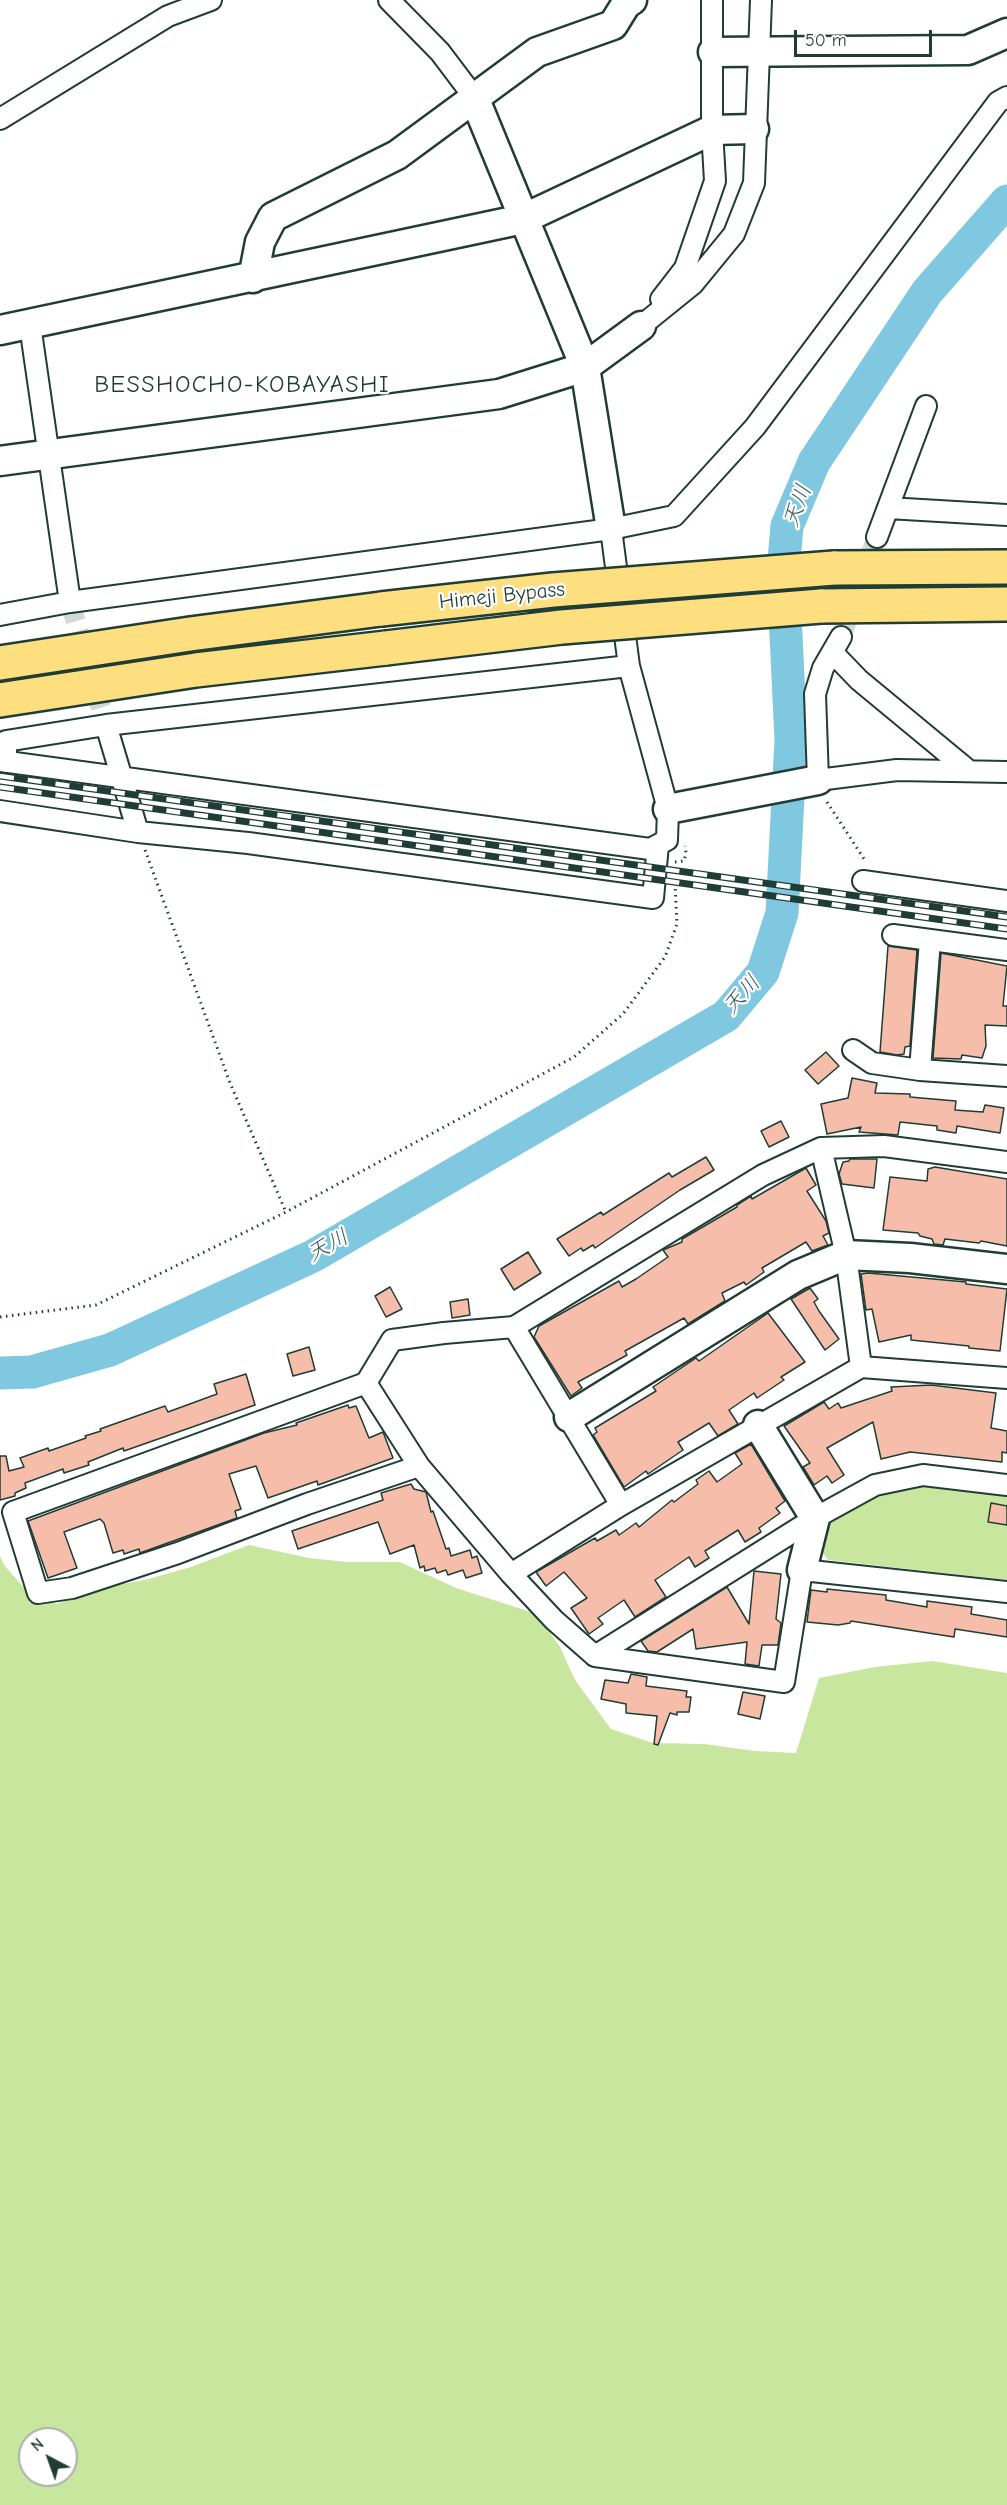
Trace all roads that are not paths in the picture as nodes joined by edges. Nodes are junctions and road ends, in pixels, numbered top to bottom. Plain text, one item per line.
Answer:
1 (212, 0) edge
2 (388, 0) edge
3 (632, 0) edge
4 (712, 0) edge
5 (761, 0) edge
6 (1007, 33) edge
7 (713, 52) junction
8 (760, 52) junction
9 (474, 97) junction
10 (1007, 98) edge
11 (0, 119) edge
12 (754, 129) junction
13 (712, 130) junction
14 (524, 219) junction
15 (253, 278) junction
16 (30, 325) junction
17 (641, 326) junction
18 (0, 330) edge
19 (585, 367) junction
20 (926, 406) dead end
21 (50, 453) junction
22 (0, 461) edge
23 (888, 508) junction
24 (1007, 515) edge
25 (611, 529) junction
26 (877, 537) tunnel mouth
27 (1007, 567) edge
28 (70, 602) junction
29 (1007, 604) edge
30 (0, 615) edge
31 (0, 663) edge
32 (629, 666) junction
33 (0, 700) edge
34 (106, 725) junction
35 (3, 761) edge
36 (969, 771) junction
37 (1007, 772) edge
38 (122, 778) junction
39 (813, 780) junction
40 (676, 808) junction
41 (0, 811) edge
42 (138, 832) junction
43 (662, 843) junction
44 (863, 881) dead end
45 (1007, 901) edge
46 (893, 935) dead end
47 (930, 940) junction
48 (1007, 950) edge
49 (853, 1050) dead end
50 (920, 1070) junction
51 (1007, 1076) edge
52 (821, 1148) junction
53 (1007, 1162) edge
54 (846, 1255) junction
55 (1007, 1269) edge
56 (514, 1327) junction
57 (861, 1367) junction
58 (1007, 1378) edge
59 (366, 1383) junction
60 (569, 1417) junction
61 (758, 1425) junction
62 (419, 1466) junction
63 (1007, 1485) edge
64 (621, 1505) junction
65 (815, 1518) junction
66 (802, 1570) junction
67 (511, 1574) junction
68 (1007, 1592) edge
69 (595, 1656) junction

1 - 11 street
2 - 9 street
3 - 9 street
4 - 7 street
5 - 8 street
6 - 8 street
7 - 8 street
7 - 13 street
8 - 12 street
9 - 14 street
9 - 15 street
10 - 25 street
12 - 13 street
12 - 17 street
13 - 14 street
13 - 17 street
14 - 15 street
14 - 19 street
15 - 16 street
16 - 18 street
16 - 21 street
17 - 19 street
19 - 21 street
19 - 25 street
20 - 23 street
21 - 22 street
21 - 28 street
23 - 24 street
23 - 26 street
25 - 28 street
25 - 32 street
27 - 31 highway, Himeji Bypass, bridge
28 - 30 street
29 - 33 highway, Himeji Bypass, bridge
32 - 34 street
32 - 40 street
34 - 35 street
34 - 38 street
35 - 38 street
36 - 37 street
36 - 39 street
36 - 39 street
38 - 42 street
38 - 43 street
39 - 40 street
40 - 43 street
41 - 42 street
42 - 43 street
44 - 45 street
46 - 47 street
47 - 48 street
47 - 50 street
49 - 50 street
50 - 51 street
52 - 53 street
52 - 54 street
52 - 56 street
54 - 55 street
54 - 57 street
54 - 60 street
56 - 59 street
56 - 60 street
57 - 58 street
57 - 61 street
59 - 62 street
59 - 62 street
60 - 64 street
61 - 64 street
61 - 65 street
62 - 67 street
63 - 65 street
64 - 67 street
65 - 66 street
65 - 69 street
66 - 68 street
66 - 69 street
67 - 69 street

